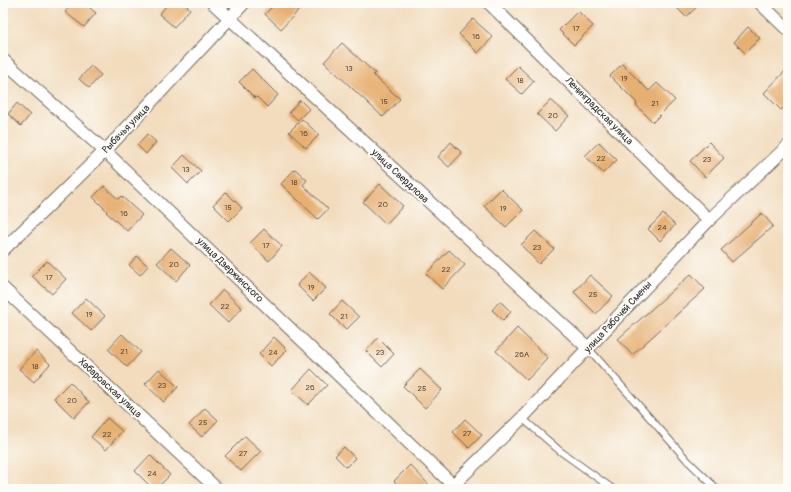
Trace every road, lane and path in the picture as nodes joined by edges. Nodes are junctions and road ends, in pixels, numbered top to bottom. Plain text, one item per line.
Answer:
1 (213, 3) edge
2 (244, 3) edge
3 (489, 3) edge
4 (760, 3) edge
5 (230, 19) junction
6 (788, 30) edge
7 (3, 60) edge
8 (788, 146) edge
9 (105, 151) junction
10 (709, 220) junction
11 (3, 250) edge
12 (3, 288) edge
13 (588, 348) junction
14 (522, 418) junction
15 (451, 487) edge
16 (217, 489) edge
17 (613, 489) edge
18 (716, 489) edge

1 - 5 street, улица Свердлова
2 - 5 street, Рыбачья улица
3 - 10 street, Ленинградская улица
4 - 6 street
5 - 9 street, Рыбачья улица
5 - 13 street, улица Свердлова
7 - 9 street, улица Дзержинского
8 - 10 street, улица Рабочей Смены
9 - 11 street, Рыбачья улица
9 - 15 street, улица Дзержинского
10 - 13 street, улица Рабочей Смены
12 - 16 street, Хабаровская улица
13 - 14 street, улица Рабочей Смены
13 - 18 lane
14 - 15 street, улица Рабочей Смены
14 - 17 lane

